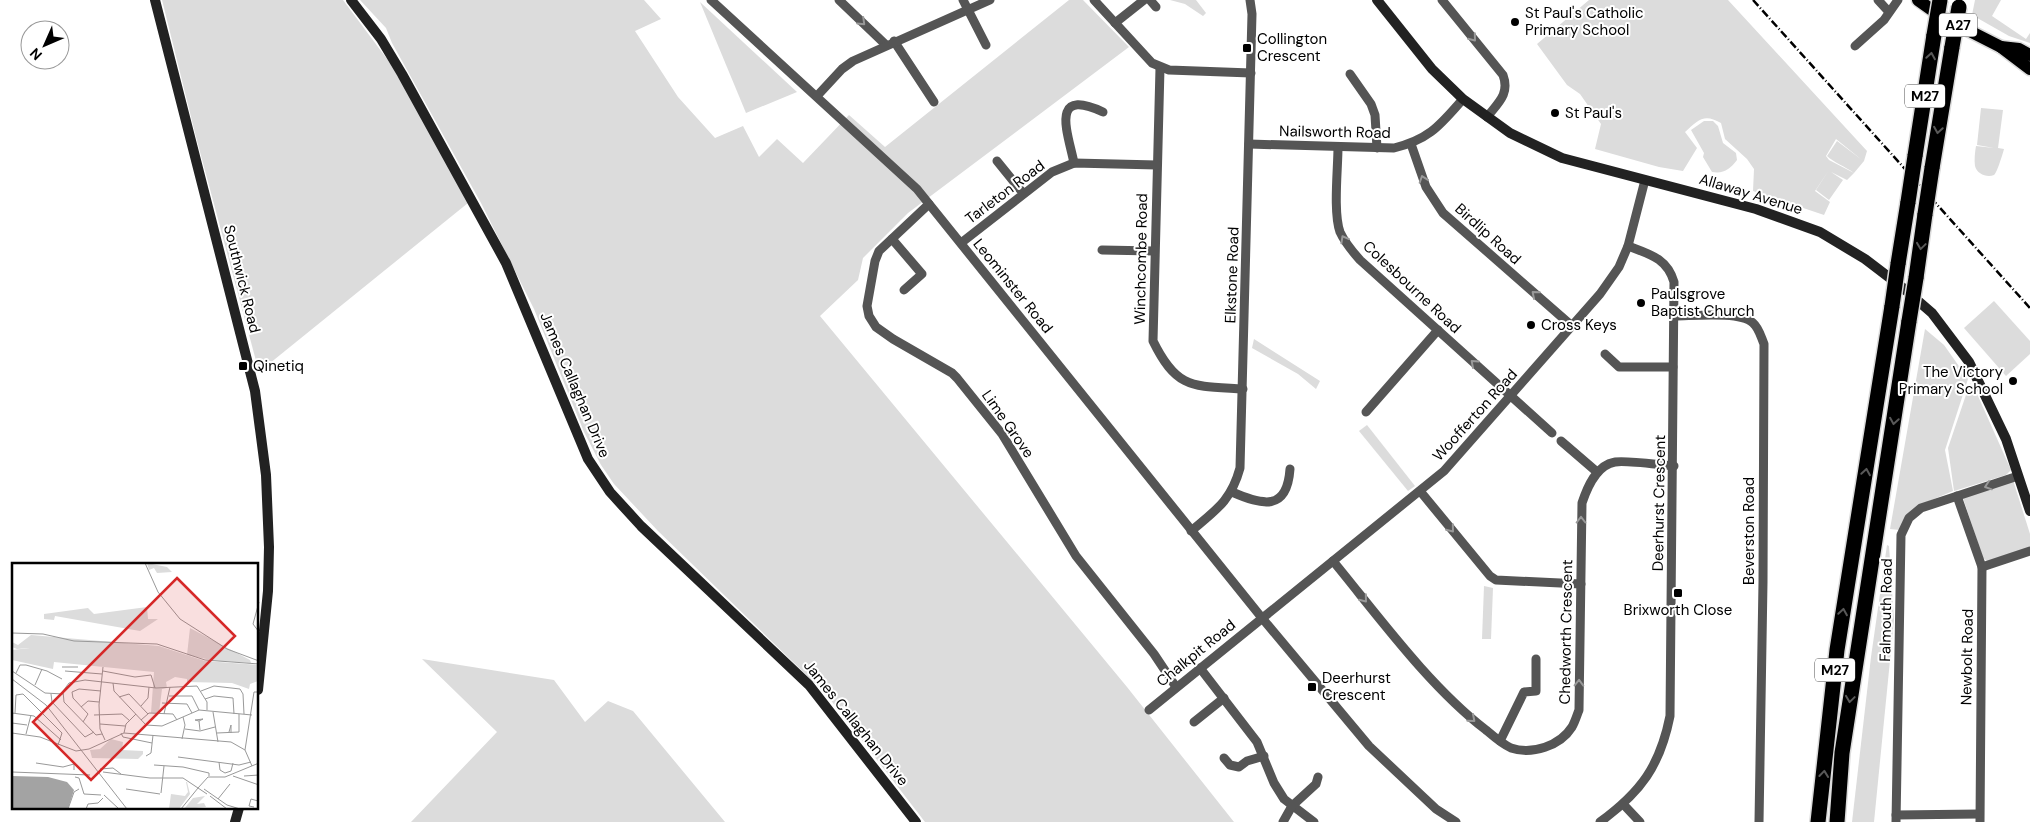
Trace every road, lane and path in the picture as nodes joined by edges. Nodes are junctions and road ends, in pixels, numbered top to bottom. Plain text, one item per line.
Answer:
1 (154, 0) edge
2 (351, 0) edge
3 (711, 0) edge
4 (839, 0) edge
5 (963, 0) edge
6 (990, 0) edge
7 (1094, 0) edge
8 (1144, 0) edge
9 (1250, 0) edge
10 (1377, 0) edge
11 (1442, 0) edge
12 (1878, 0) edge
13 (1898, 0) edge
14 (1918, 0) edge
15 (1940, 0) edge
16 (1959, 4) edge
17 (967, 9) junction
18 (1890, 12) junction
19 (1115, 23) junction
20 (890, 43) junction
21 (986, 45) dead end
22 (1855, 46) dead end
23 (2001, 47) junction
24 (2030, 55) edge
25 (1160, 68) junction
26 (2030, 69) edge
27 (1251, 73) junction
28 (1350, 74) dead end
29 (817, 96) junction
30 (1463, 99) junction
31 (934, 102) dead end
32 (1103, 112) dead end
33 (1487, 117) junction
34 (1249, 144) junction
35 (1411, 144) junction
36 (1338, 147) junction
37 (1377, 148) junction
38 (997, 161) dead end
39 (1074, 163) junction
40 (1157, 165) junction
41 (1645, 180) junction
42 (1024, 193) junction
43 (929, 204) junction
44 (892, 239) junction
45 (961, 243) junction
46 (1628, 246) junction
47 (1102, 250) dead end
48 (1154, 251) junction
49 (904, 290) dead end
50 (1675, 316) junction
51 (1572, 326) junction
52 (1438, 330) junction
53 (1605, 354) dead end
54 (1673, 367) junction
55 (1242, 389) junction
56 (1510, 395) junction
57 (1366, 412) dead end
58 (1552, 433) dead end
59 (1561, 441) dead end
60 (1674, 466) junction
61 (1290, 469) dead end
62 (1597, 472) junction
63 (2018, 476) junction
64 (1420, 491) junction
65 (1232, 492) junction
66 (1957, 496) junction
67 (2030, 511) edge
68 (1191, 531) junction
69 (2030, 551) edge
70 (1333, 561) junction
71 (1982, 567) junction
72 (1581, 584) junction
73 (1262, 618) junction
74 (1536, 659) dead end
75 (1200, 668) junction
76 (259, 680) edge
77 (1176, 687) junction
78 (1224, 698) junction
79 (1149, 710) dead end
80 (1194, 722) dead end
81 (1500, 741) junction
82 (1264, 756) junction
83 (1224, 758) dead end
84 (1318, 777) dead end
85 (1624, 805) junction
86 (1292, 806) junction
87 (1980, 818) edge
88 (1896, 819) edge
89 (916, 822) edge
90 (1283, 822) edge
91 (1314, 822) edge
92 (1456, 822) edge
93 (1600, 822) edge
94 (1640, 822) edge
95 (1759, 822) edge
96 (1818, 822) edge
97 (1837, 822) edge

1 - 76 street, Southwick Road
2 - 89 street, James Callaghan Drive
3 - 29 street, Leominster Road
4 -> 20 street
5 - 17 street
6 - 17 street
7 - 19 street
8 - 19 street
9 - 27 street, Elkstone Road
10 - 30 street, Allaway Avenue
11 -> 33 street
12 - 18 street
13 - 18 street
14 - 23 main road, A27
96 -> 15 highway, M27, bridge
16 -> 97 highway, M27, bridge
17 - 20 street
17 - 21 street
18 - 22 street
19 - 25 street
20 - 29 street
20 - 31 street
23 - 24 main road, A27
23 - 26 main road, A27
25 - 27 street
25 - 40 street, Winchcombe Road
27 - 34 street, Elkstone Road
28 - 37 street
29 - 43 street, Leominster Road
30 - 33 street, Allaway Avenue
30 - 35 street, Nailsworth Road
32 - 39 street
33 - 41 street, Allaway Avenue
34 - 36 street, Nailsworth Road
34 - 55 street, Elkstone Road
35 - 37 street, Nailsworth Road
51 -> 35 street, Birdlip Road
36 - 37 street, Nailsworth Road
52 -> 36 street, Colesbourne Road
38 - 42 street
39 - 40 street, Tarleton Road
39 - 42 street, Tarleton Road
40 - 48 street, Winchcombe Road
41 - 46 street, Woofferton Road
41 - 63 street, Allaway Avenue
42 - 45 street, Tarleton Road
43 - 44 street, Lime Grove
43 - 45 street, Leominster Road
44 - 49 street
44 - 77 street, Lime Grove
45 - 68 street, Leominster Road
46 - 50 street, Deerhurst Crescent
46 - 51 street, Woofferton Road
47 - 48 street
48 - 55 street, Winchcombe Road
50 - 54 street, Deerhurst Crescent
50 - 95 street, Beverston Road
51 - 56 street, Woofferton Road
56 -> 52 street, Colesbourne Road
52 - 57 street
53 - 54 street
54 - 60 street, Deerhurst Crescent
55 - 65 street, Elkstone Road
56 - 58 street, Colesbourne Road
56 - 64 street, Woofferton Road
59 - 62 street
60 - 62 street
60 - 85 street, Deerhurst Crescent
61 - 65 street
72 -> 62 street, Chedworth Crescent
63 -> 66 street, Falmouth Road
63 - 67 street, Allaway Avenue
64 - 70 street, Woofferton Road
64 -> 72 street
65 - 68 street, Elkstone Road
66 - 71 street, Newbolt Road
66 - 88 street, Falmouth Road
68 - 73 street, Leominster Road
69 - 71 street
70 - 73 street, Woofferton Road
70 -> 81 street, Chedworth Crescent
71 - 87 street, Newbolt Road
81 -> 72 street, Chedworth Crescent
73 - 75 street, Chalkpit Road
73 - 92 street
74 - 81 street
75 - 77 street, Chalkpit Road
75 - 78 street
77 - 79 street, Chalkpit Road
78 - 80 street
78 - 82 street
82 - 83 street
82 - 86 street
84 - 86 street
85 - 93 street, Deerhurst Crescent
85 - 94 street
86 - 90 street
86 - 91 street
87 - 88 street

